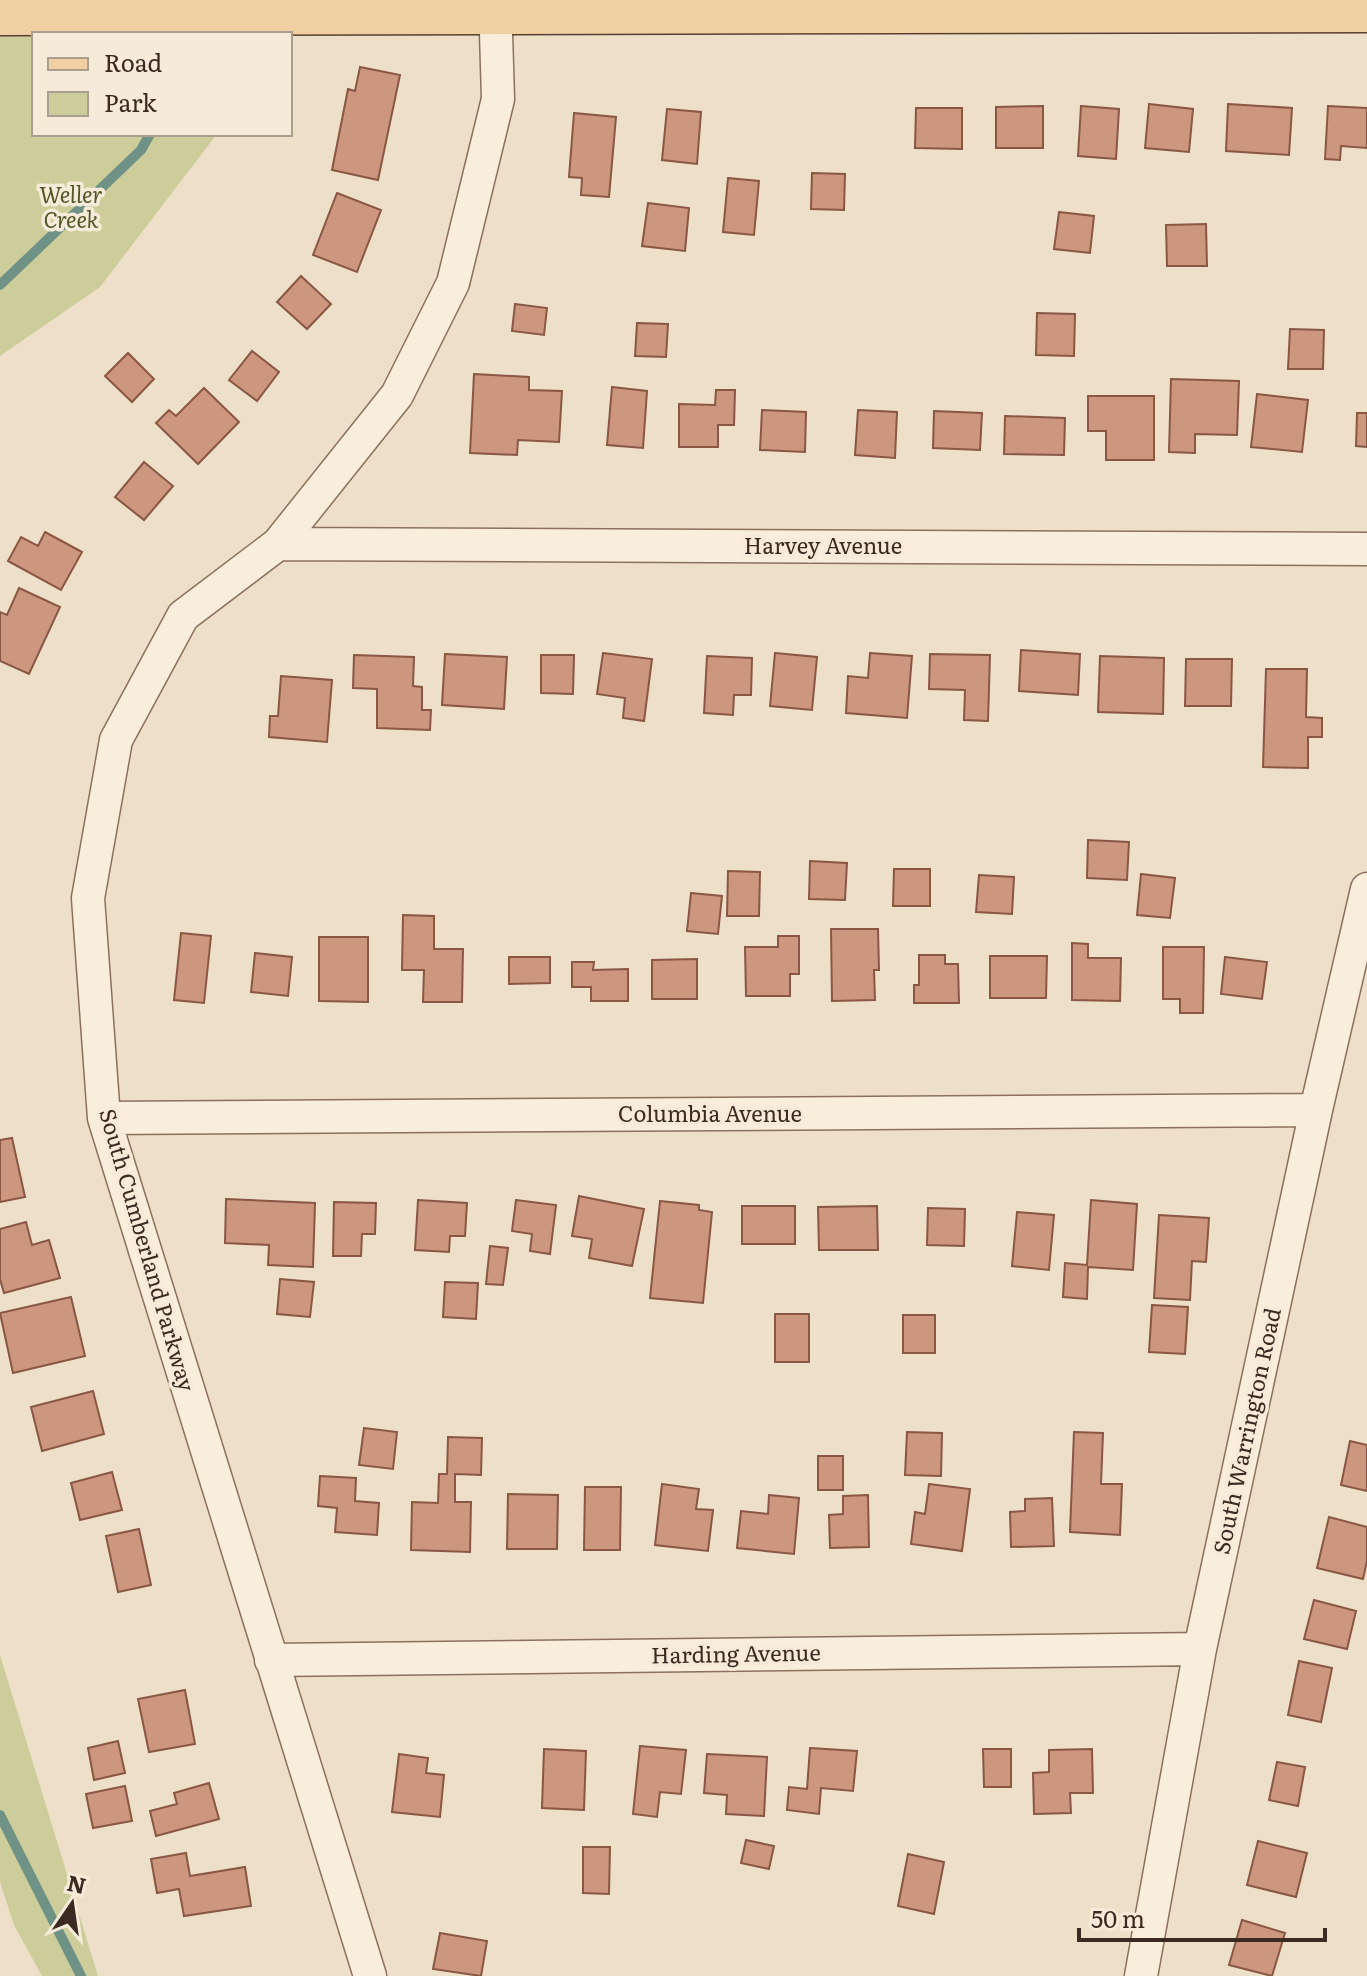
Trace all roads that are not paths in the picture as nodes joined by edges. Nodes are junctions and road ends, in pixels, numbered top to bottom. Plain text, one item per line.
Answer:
1 (495, 6) edge
2 (778, 6) edge
3 (1367, 10) edge
4 (0, 13) edge
5 (278, 544) junction
6 (1367, 549) edge
7 (1367, 889) edge
8 (1316, 1110) junction
9 (104, 1118) junction
10 (1200, 1649) junction
11 (271, 1660) junction
12 (370, 1976) edge
13 (1141, 1976) edge

1 - 2 main road
1 - 4 main road
1 - 5 street, South Cumberland Parkway
2 - 3 main road
5 - 6 street, Harvey Avenue
5 - 9 street, South Cumberland Parkway
7 - 8 street, South Warrington Road
8 - 9 street, Columbia Avenue
8 - 10 street, South Warrington Road
9 - 11 street, South Cumberland Parkway
10 - 11 street, Harding Avenue
10 - 13 street, South Warrington Road
11 - 12 street, South Cumberland Parkway

